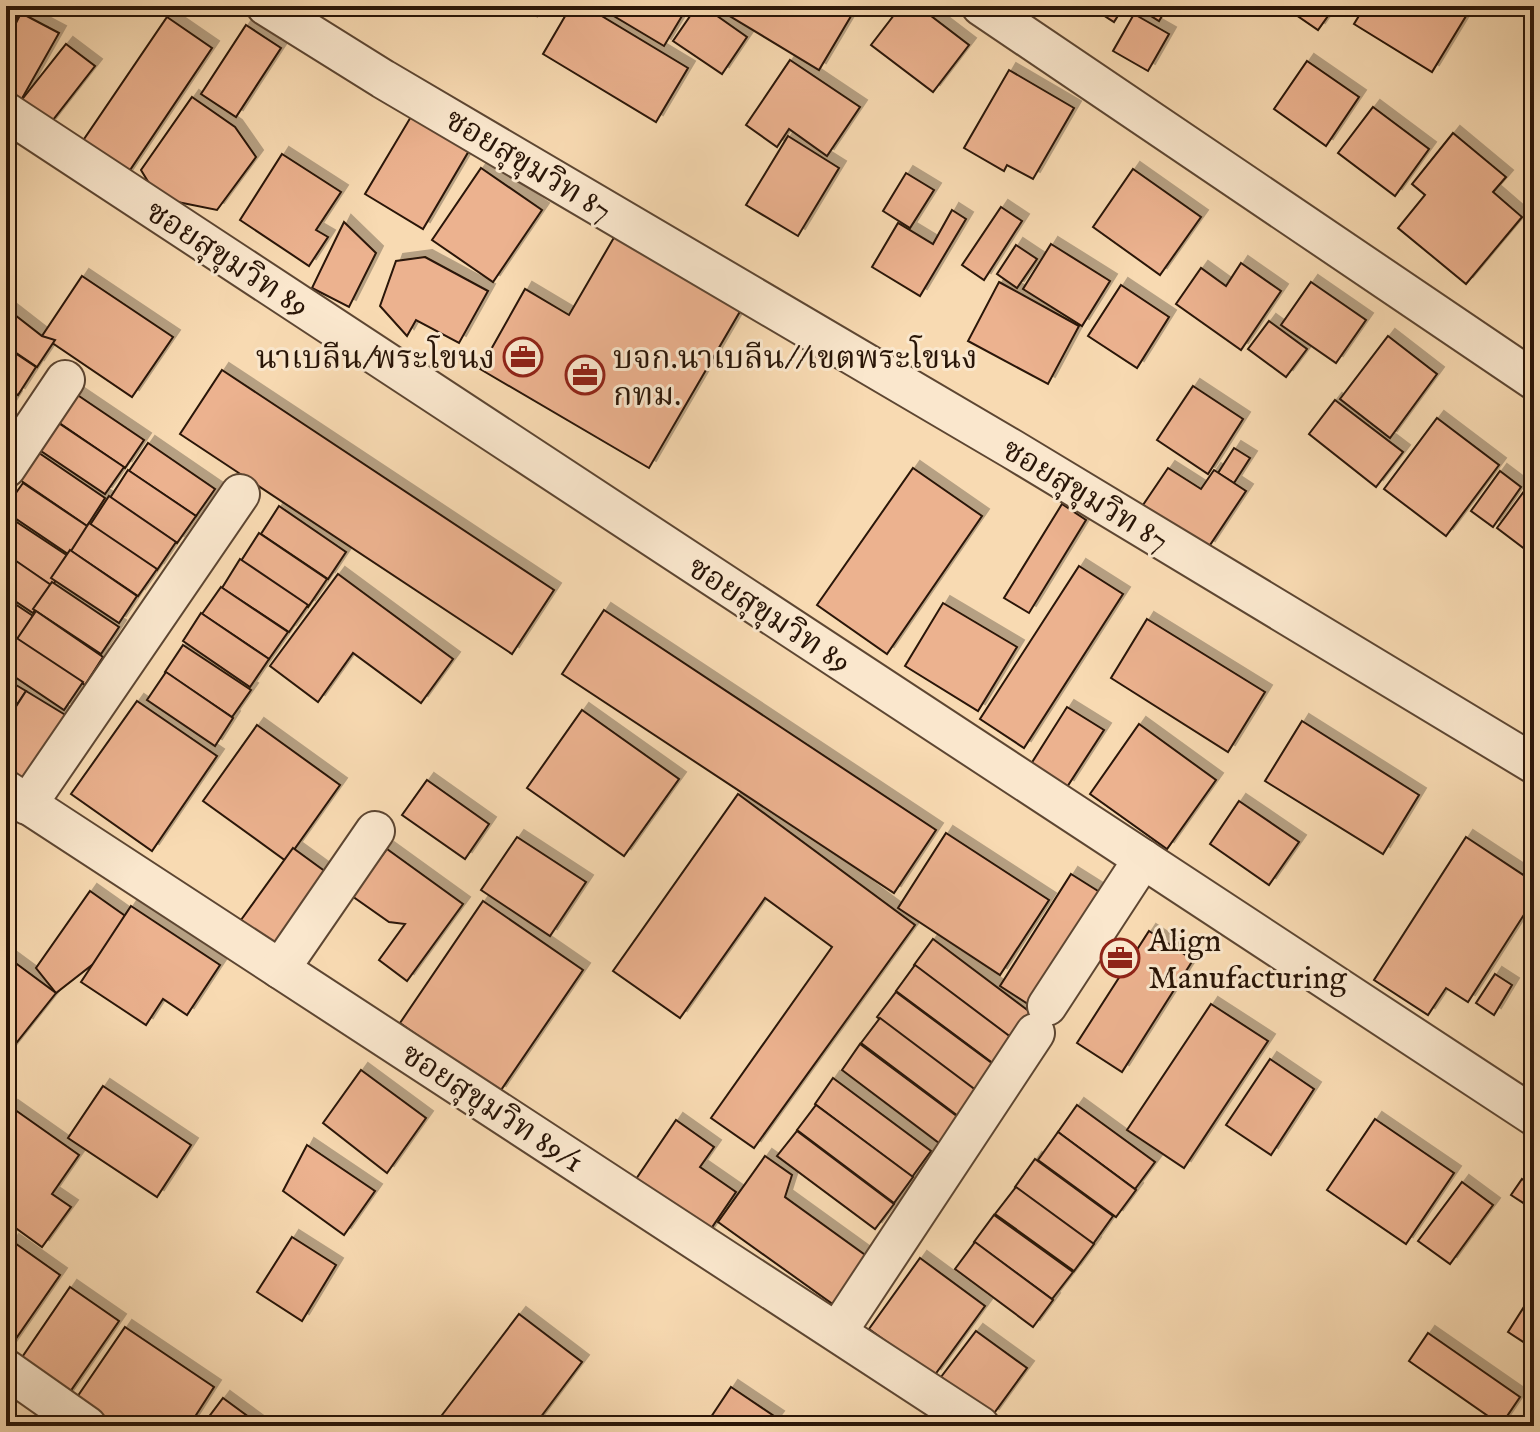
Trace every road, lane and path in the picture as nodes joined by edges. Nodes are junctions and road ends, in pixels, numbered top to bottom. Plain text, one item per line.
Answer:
1 (266, 6) edge
2 (981, 6) edge
3 (6, 112) edge
4 (65, 380) dead end
5 (1534, 380) edge
6 (6, 468) edge
7 (240, 494) dead end
8 (1534, 764) edge
9 (16, 797) edge
10 (375, 831) dead end
11 (1143, 859) junction
12 (280, 969) junction
13 (1534, 1116) edge
14 (838, 1331) junction
15 (6, 1369) edge
16 (87, 1426) edge
17 (980, 1426) edge

1 - 8 street, ซอยสุขุมวิท 87
2 - 5 street
3 - 11 street, ซอยสุขุมวิท 89
4 - 6 street
7 - 9 street
9 - 12 street, ซอยสุขุมวิท 89/1
10 - 12 street
11 - 13 street, ซอยสุขุมวิท 89
11 - 14 street
12 - 14 street, ซอยสุขุมวิท 89/1
14 - 17 street, ซอยสุขุมวิท 89/1
15 - 16 street

